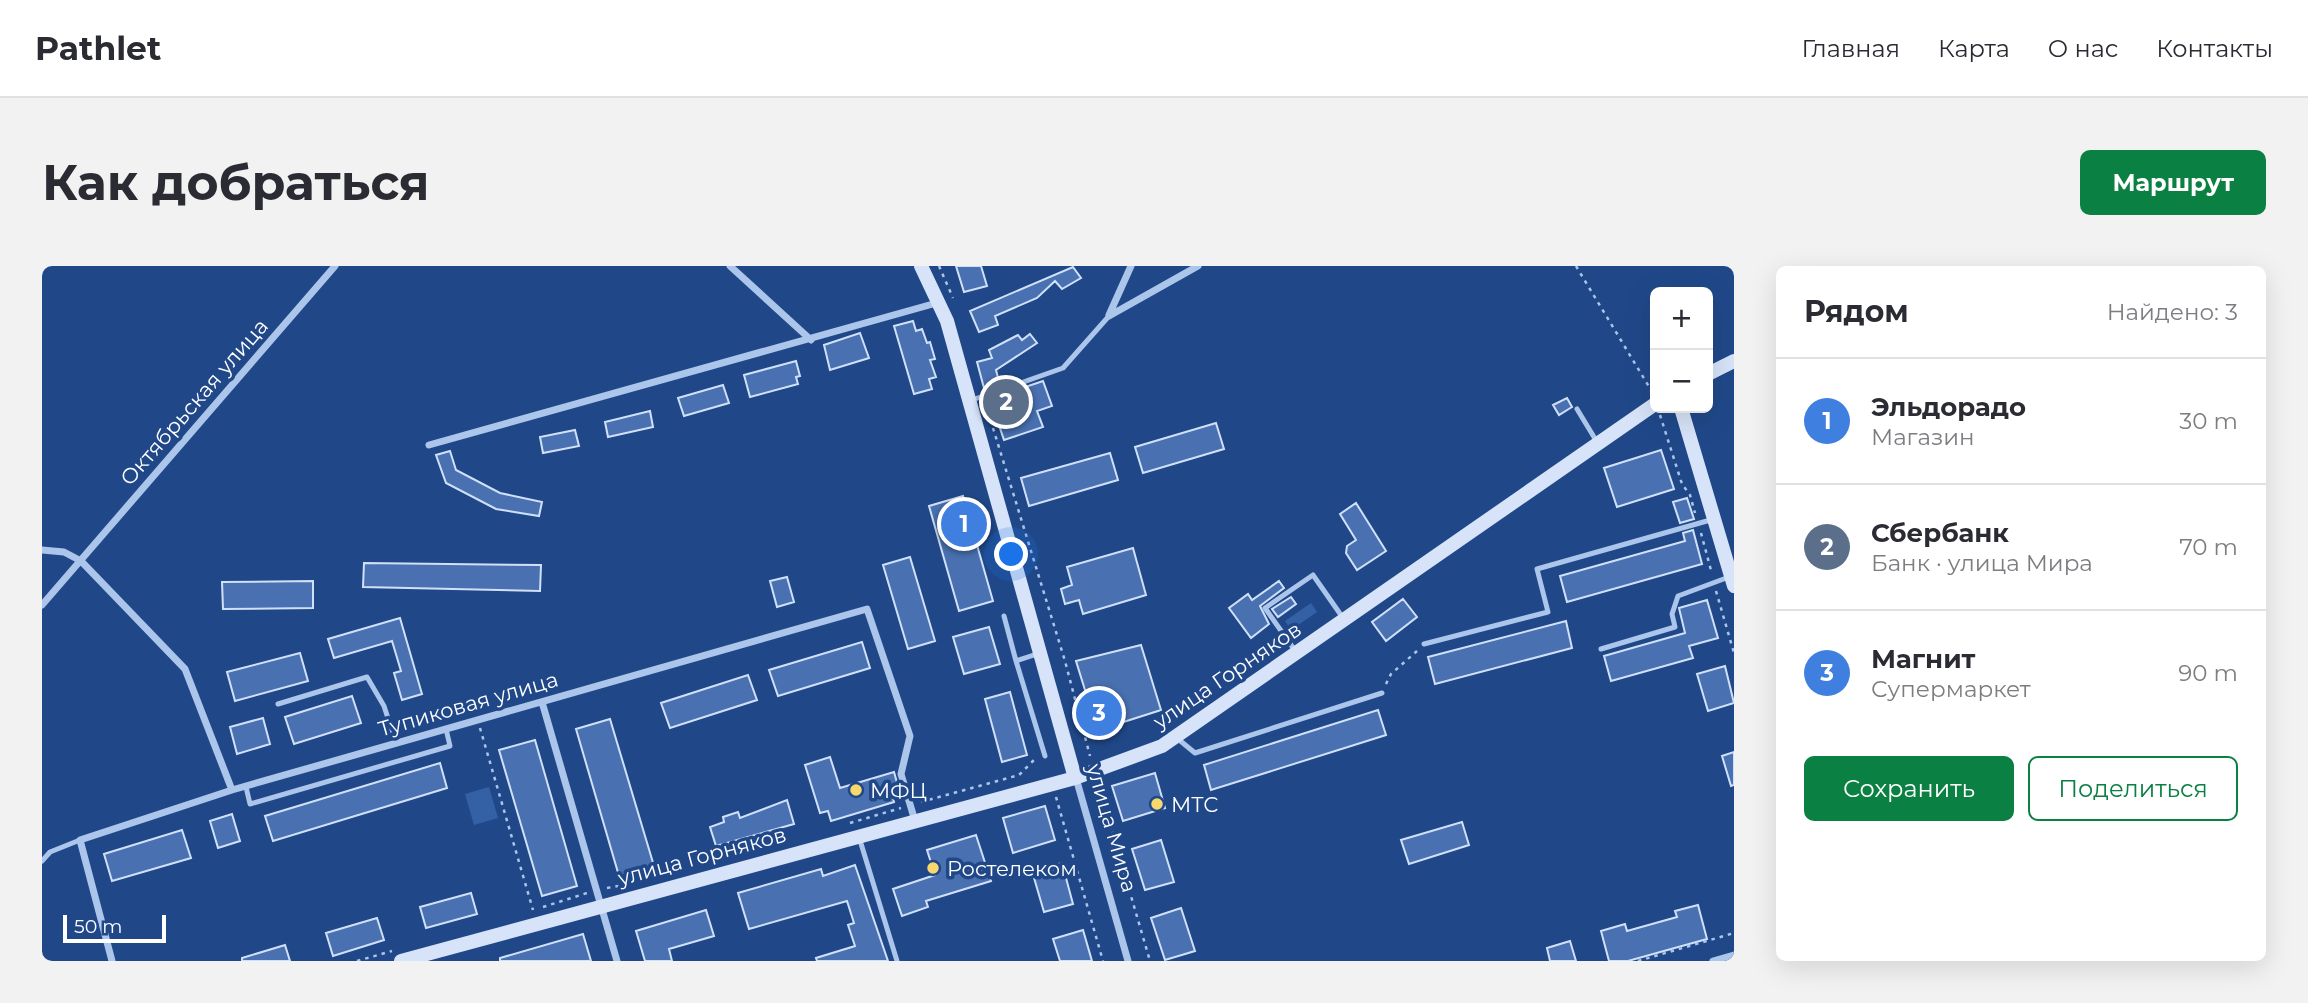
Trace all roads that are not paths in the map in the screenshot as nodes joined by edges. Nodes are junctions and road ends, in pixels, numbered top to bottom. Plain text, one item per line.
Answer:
1 (335, 266) edge
2 (730, 266) edge
3 (921, 266) edge
4 (1130, 266) edge
5 (1198, 266) edge
6 (947, 300) junction
7 (1109, 316) junction
8 (811, 340) junction
9 (1734, 361) edge
10 (1713, 372) edge
11 (969, 402) junction
12 (1650, 405) edge
13 (1577, 408) dead end
14 (1682, 413) edge
15 (1597, 442) junction
16 (429, 445) dead end
17 (1714, 519) junction
18 (42, 550) edge
19 (80, 561) junction
20 (1733, 579) edge
21 (42, 605) edge
22 (1004, 616) dead end
23 (1345, 621) junction
24 (1424, 644) road end
25 (1601, 649) dead end
26 (1040, 653) junction
27 (1297, 654) junction
28 (1016, 660) junction
29 (1382, 693) road end
30 (542, 702) junction
31 (278, 704) dead end
32 (446, 729) junction
33 (1176, 737) junction
34 (396, 743) junction
35 (1045, 757) dead end
36 (1075, 778) junction
37 (246, 787) junction
38 (232, 790) junction
39 (915, 821) junction
40 (859, 837) junction
41 (80, 840) junction
42 (42, 861) edge
43 (601, 904) junction
44 (1734, 955) edge
45 (112, 961) edge
46 (401, 961) edge
47 (617, 961) edge
48 (897, 961) edge
49 (1128, 961) edge
50 (1713, 961) edge

1 - 19 street, Октябрьская улица
2 - 8 street
3 - 6 main road, улица Мира
4 - 7 street
5 - 7 street
6 - 8 street
6 - 11 main road, улица Мира
7 - 11 lane
8 - 16 street
9 - 10 main road
11 - 26 main road, улица Мира
12 - 15 main road, улица Горняков
13 - 15 lane
14 - 17 main road
15 - 23 main road, улица Горняков
17 - 20 main road
17 - 24 lane
18 - 19 street
19 - 21 street, Октябрьская улица
19 - 38 street
20 - 25 lane
22 - 28 lane
23 - 27 main road, улица Горняков
23 - 27 lane
26 - 28 lane
26 - 36 main road, улица Мира
27 - 33 main road, улица Горняков
28 - 35 lane
29 - 33 lane
30 - 32 street, Тупиковая улица
30 - 39 street, Тупиковая улица
30 - 43 street
31 - 34 lane
32 - 34 street, Тупиковая улица
32 - 37 lane
33 - 36 main road, улица Горняков
34 - 37 street, Тупиковая улица
36 - 39 main road, улица Горняков
36 - 49 street, улица Мира
37 - 38 street, Тупиковая улица
38 - 41 street, Тупиковая улица
39 - 40 main road, улица Горняков
40 - 43 main road, улица Горняков
40 - 48 lane
41 - 42 lane
41 - 45 street
43 - 46 main road, улица Горняков
43 - 47 street
44 - 50 street

